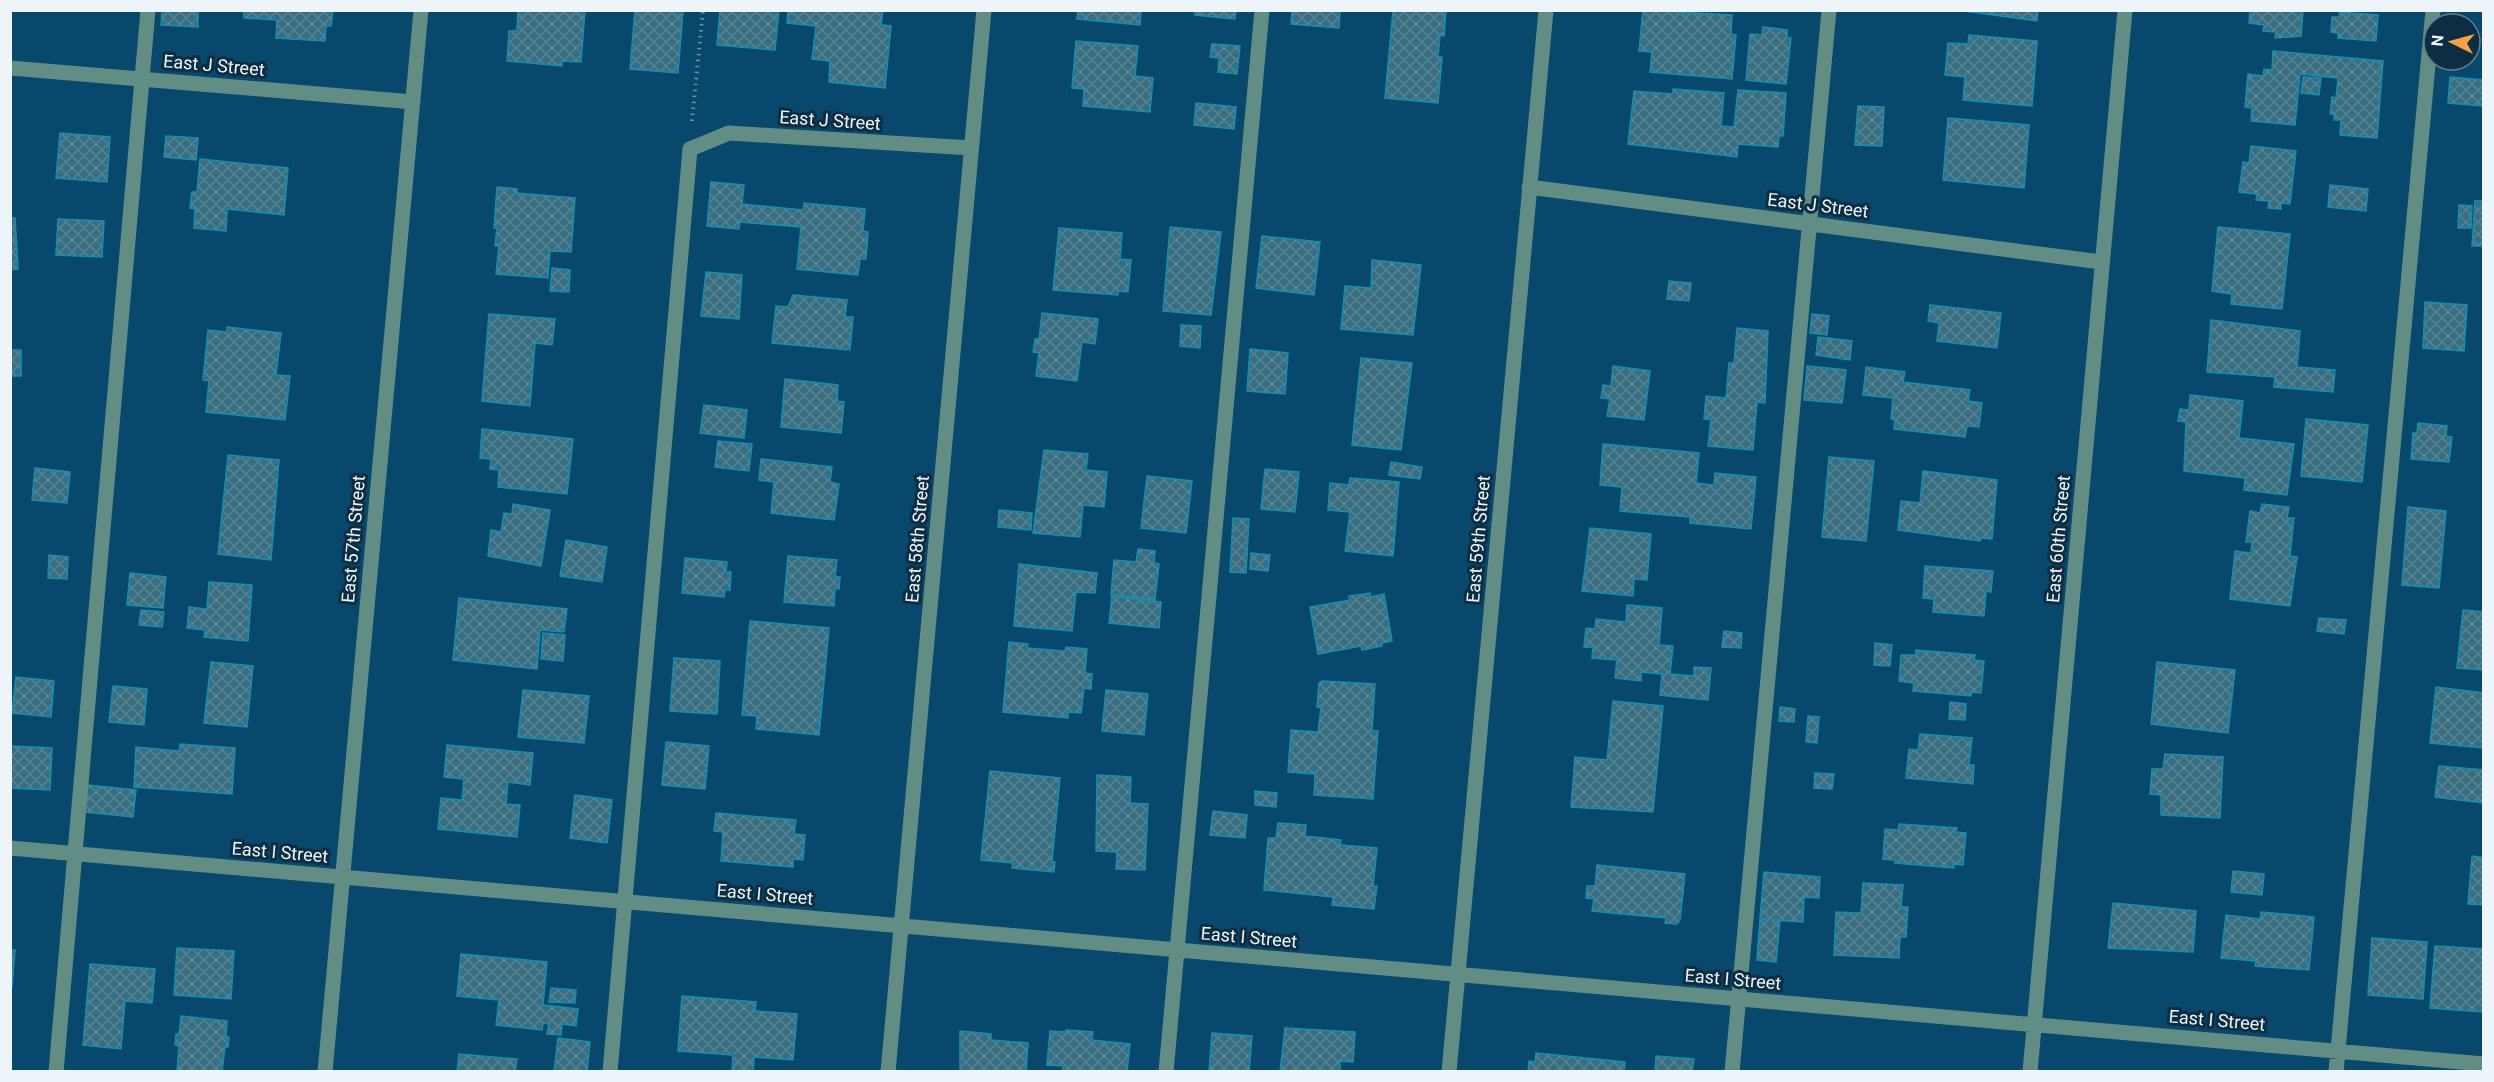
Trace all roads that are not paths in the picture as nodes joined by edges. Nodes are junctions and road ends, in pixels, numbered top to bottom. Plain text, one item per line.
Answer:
1 (148, 10) edge
2 (421, 10) edge
3 (984, 10) edge
4 (1262, 10) edge
5 (1546, 10) edge
6 (1829, 10) edge
7 (2125, 10) edge
8 (2433, 10) edge
9 (10, 68) edge
10 (141, 79) junction
11 (413, 102) junction
12 (972, 148) junction
13 (1529, 187) junction
14 (1809, 224) junction
15 (2101, 262) junction
16 (10, 848) edge
17 (73, 854) junction
18 (342, 877) junction
19 (626, 901) junction
20 (902, 925) junction
21 (1177, 950) junction
22 (1458, 975) junction
23 (1738, 999) junction
24 (2035, 1025) junction
25 (2338, 1050) junction
26 (2484, 1064) edge
27 (56, 1071) edge
28 (325, 1071) edge
29 (610, 1071) edge
30 (888, 1071) edge
31 (1166, 1071) edge
32 (1449, 1071) edge
33 (1732, 1071) edge
34 (2030, 1071) edge
35 (2336, 1071) edge

1 - 10 street
2 - 11 street, East 57th Street
3 - 12 street, East 58th Street
4 - 21 street
5 - 13 street, East 59th Street
6 - 14 street
7 - 15 street, East 60th Street
8 - 25 street
9 - 10 street, East J Street
10 - 11 street, East J Street
10 - 17 street
11 - 18 street, East 57th Street
12 - 19 street, East J Street
12 - 20 street, East 58th Street
13 - 14 street, East J Street
13 - 22 street, East 59th Street
14 - 15 street, East J Street
14 - 23 street
15 - 24 street, East 60th Street
16 - 17 street, East I Street
17 - 18 street, East I Street
17 - 27 street
18 - 19 street, East I Street
18 - 28 street, East 57th Street
19 - 20 street, East I Street
19 - 29 street
20 - 21 street, East I Street
20 - 30 street, East 58th Street
21 - 22 street, East I Street
21 - 31 street
22 - 23 street, East I Street
22 - 32 street, East 59th Street
23 - 24 street, East I Street
23 - 33 street
24 - 25 street, East I Street
24 - 34 street, East 60th Street
25 - 26 street, East I Street
25 - 35 street

